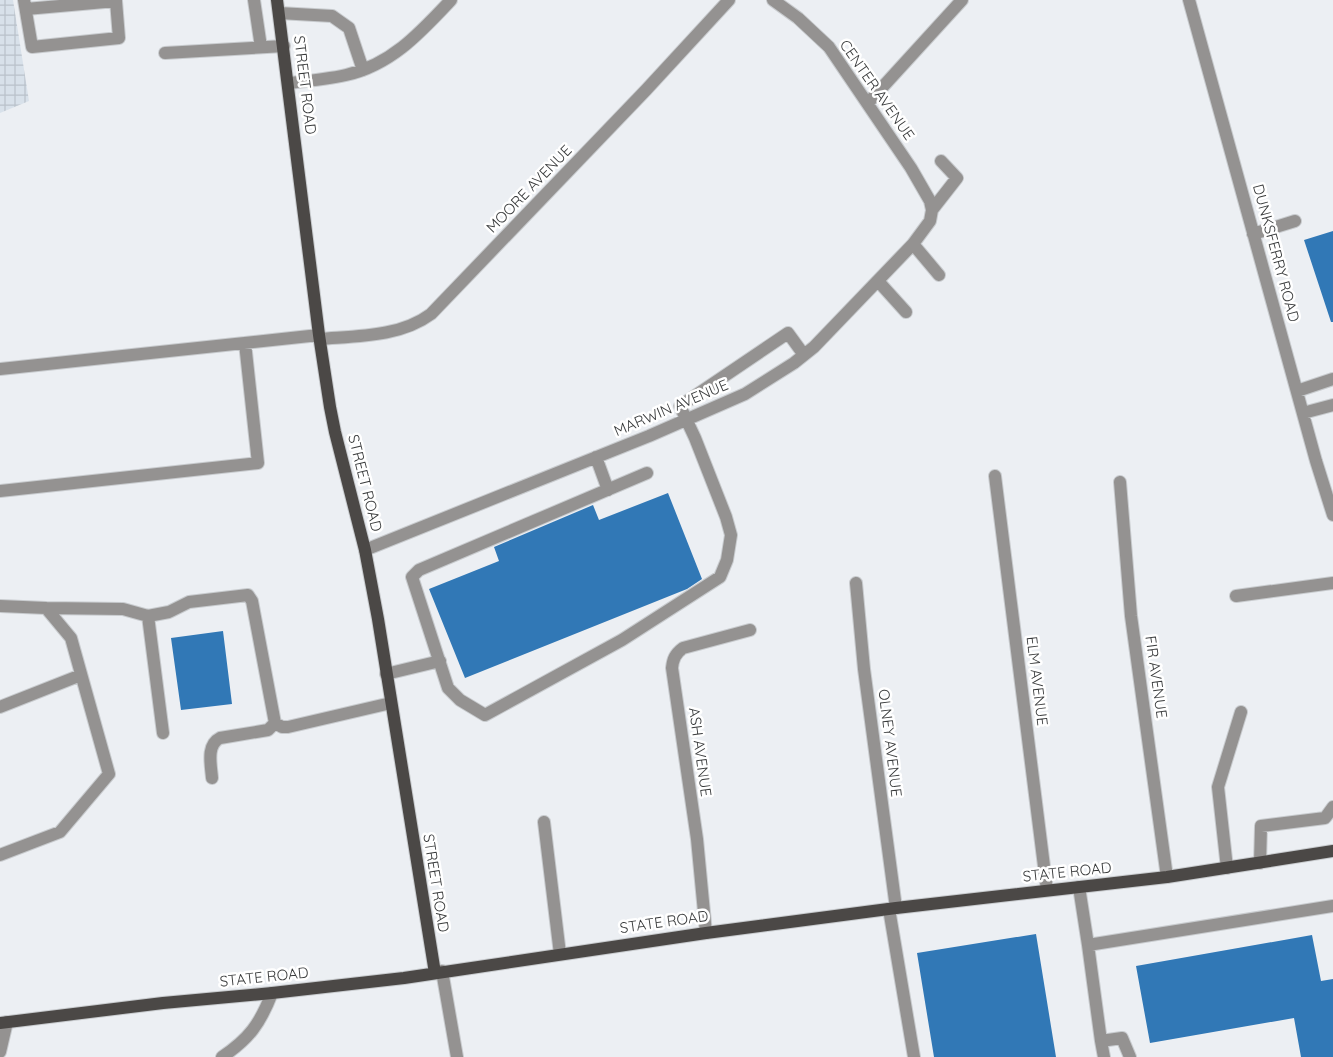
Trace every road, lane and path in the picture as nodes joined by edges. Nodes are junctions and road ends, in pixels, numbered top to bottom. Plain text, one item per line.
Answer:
1 (254, 0) edge
2 (451, 0) edge
3 (729, 0) edge
4 (774, 0) edge
5 (962, 0) edge
6 (1189, 0) edge
7 (25, 4) edge
8 (278, 6) edge
9 (284, 46) junction
10 (261, 47) junction
11 (165, 53) dead end
12 (363, 70) junction
13 (289, 83) junction
14 (868, 103) junction
15 (941, 162) dead end
16 (932, 212) junction
17 (1295, 221) dead end
18 (1254, 234) junction
19 (913, 244) junction
20 (939, 275) dead end
21 (878, 281) junction
22 (906, 312) dead end
23 (320, 337) junction
24 (245, 343) junction
25 (804, 355) junction
26 (0, 369) edge
27 (1333, 379) edge
28 (1297, 391) junction
29 (1333, 406) edge
30 (1303, 413) junction
31 (687, 418) junction
32 (596, 457) junction
33 (646, 473) dead end
34 (995, 476) dead end
35 (1120, 482) dead end
36 (608, 490) junction
37 (0, 491) edge
38 (1333, 515) edge
39 (364, 550) junction
40 (856, 583) dead end
41 (1333, 583) edge
42 (1236, 596) dead end
43 (0, 606) edge
44 (46, 608) junction
45 (148, 616) junction
46 (750, 630) dead end
47 (440, 661) junction
48 (386, 674) junction
49 (81, 675) junction
50 (391, 702) junction
51 (0, 708) edge
52 (1241, 712) dead end
53 (275, 723) junction
54 (162, 733) dead end
55 (212, 778) dead end
56 (1333, 807) edge
57 (544, 822) dead end
58 (1333, 851) edge
59 (0, 855) edge
60 (1260, 863) junction
61 (1228, 868) junction
62 (1167, 877) junction
63 (1079, 887) junction
64 (1047, 890) junction
65 (1333, 906) edge
66 (892, 908) junction
67 (706, 933) junction
68 (1088, 945) junction
69 (560, 954) junction
70 (438, 972) junction
71 (272, 993) junction
72 (4, 1022) edge
73 (1101, 1041) junction
74 (0, 1052) edge
75 (222, 1057) edge
76 (457, 1057) edge
77 (914, 1057) edge
78 (1104, 1057) edge
79 (1130, 1057) edge

1 - 10 street
2 - 12 street
3 - 23 street, MOORE AVENUE
4 - 14 street, CENTER AVENUE
5 - 14 street
6 - 18 street, DUNKSFERRY ROAD
7 - 7 street
8 - 9 main road, STREET ROAD
8 - 12 street
9 - 10 street
9 - 13 main road, STREET ROAD
10 - 11 street
12 - 13 street
13 - 23 main road, STREET ROAD
14 - 16 street, CENTER AVENUE
15 - 16 street, MARWIN AVENUE
16 - 19 street, MARWIN AVENUE
17 - 18 street
18 - 28 street, DUNKSFERRY ROAD
19 - 20 street
19 - 21 street, MARWIN AVENUE
21 - 22 street
21 - 25 street, MARWIN AVENUE
23 - 24 street, MOORE AVENUE
23 - 39 main road, STREET ROAD
24 - 26 street, MOORE AVENUE
24 - 37 street
25 - 31 street, MARWIN AVENUE
25 - 31 street
27 - 28 street
28 - 30 street, DUNKSFERRY ROAD
29 - 30 street
30 - 38 street, DUNKSFERRY ROAD
31 - 32 street, MARWIN AVENUE
31 - 47 street
32 - 36 street
32 - 39 street, MARWIN AVENUE
33 - 36 street
34 - 64 street, ELM AVENUE
35 - 62 street, FIR AVENUE
36 - 47 street
39 - 48 main road, STREET ROAD
40 - 66 street, OLNEY AVENUE
41 - 42 street
43 - 44 street
44 - 45 street
44 - 49 street
45 - 53 street
45 - 54 street
46 - 67 street, ASH AVENUE
47 - 48 street
48 - 50 main road, STREET ROAD
49 - 51 street
49 - 59 street
50 - 53 street
50 - 70 main road, STREET ROAD
52 - 61 street
53 - 55 street
56 - 60 street
57 - 69 street
58 - 60 main road, STATE ROAD
60 - 61 main road, STATE ROAD
61 - 62 main road, STATE ROAD
62 - 63 main road, STATE ROAD
63 - 64 main road, STATE ROAD
63 - 68 street
64 - 66 main road, STATE ROAD
65 - 68 street
66 - 67 main road, STATE ROAD
66 - 77 street, OLNEY AVENUE
67 - 69 main road, STATE ROAD
68 - 73 street
69 - 70 main road, STATE ROAD
70 - 71 main road, STATE ROAD
70 - 76 street, STREET ROAD
71 - 72 main road, STATE ROAD
71 - 75 street
72 - 74 street
73 - 78 street
73 - 79 street

